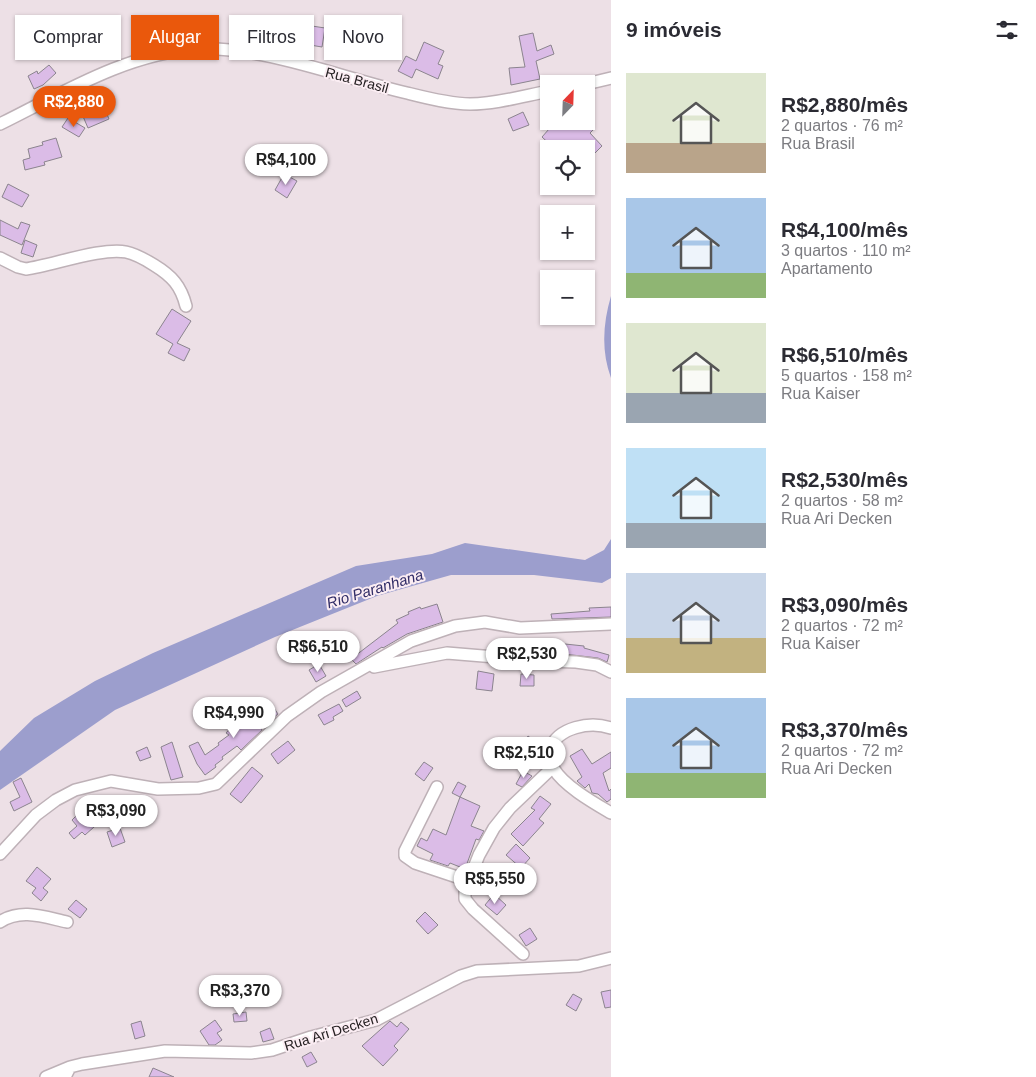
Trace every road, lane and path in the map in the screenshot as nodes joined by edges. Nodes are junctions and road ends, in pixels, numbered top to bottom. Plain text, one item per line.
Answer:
1 (611, 78) edge
2 (595, 82) edge
3 (540, 93) edge
4 (0, 124) edge
5 (0, 258) edge
6 (186, 306) dead end
7 (611, 624) edge
8 (365, 669) junction
9 (611, 672) edge
10 (611, 728) edge
11 (552, 767) junction
12 (437, 787) dead end
13 (611, 813) edge
14 (0, 854) edge
15 (469, 881) junction
16 (0, 922) edge
17 (67, 922) dead end
18 (524, 954) dead end
19 (611, 958) edge
20 (68, 1072) edge
21 (46, 1077) edge

1 - 2 street
3 - 4 street, Rua Brasil
5 - 6 street
7 - 8 street
8 - 9 street
8 - 14 street
10 - 11 street
11 - 13 street
11 - 15 street
12 - 15 street
15 - 18 street
16 - 17 street
19 - 20 street, Rua Ari Decken
20 - 21 street, Rua Ari Decken

